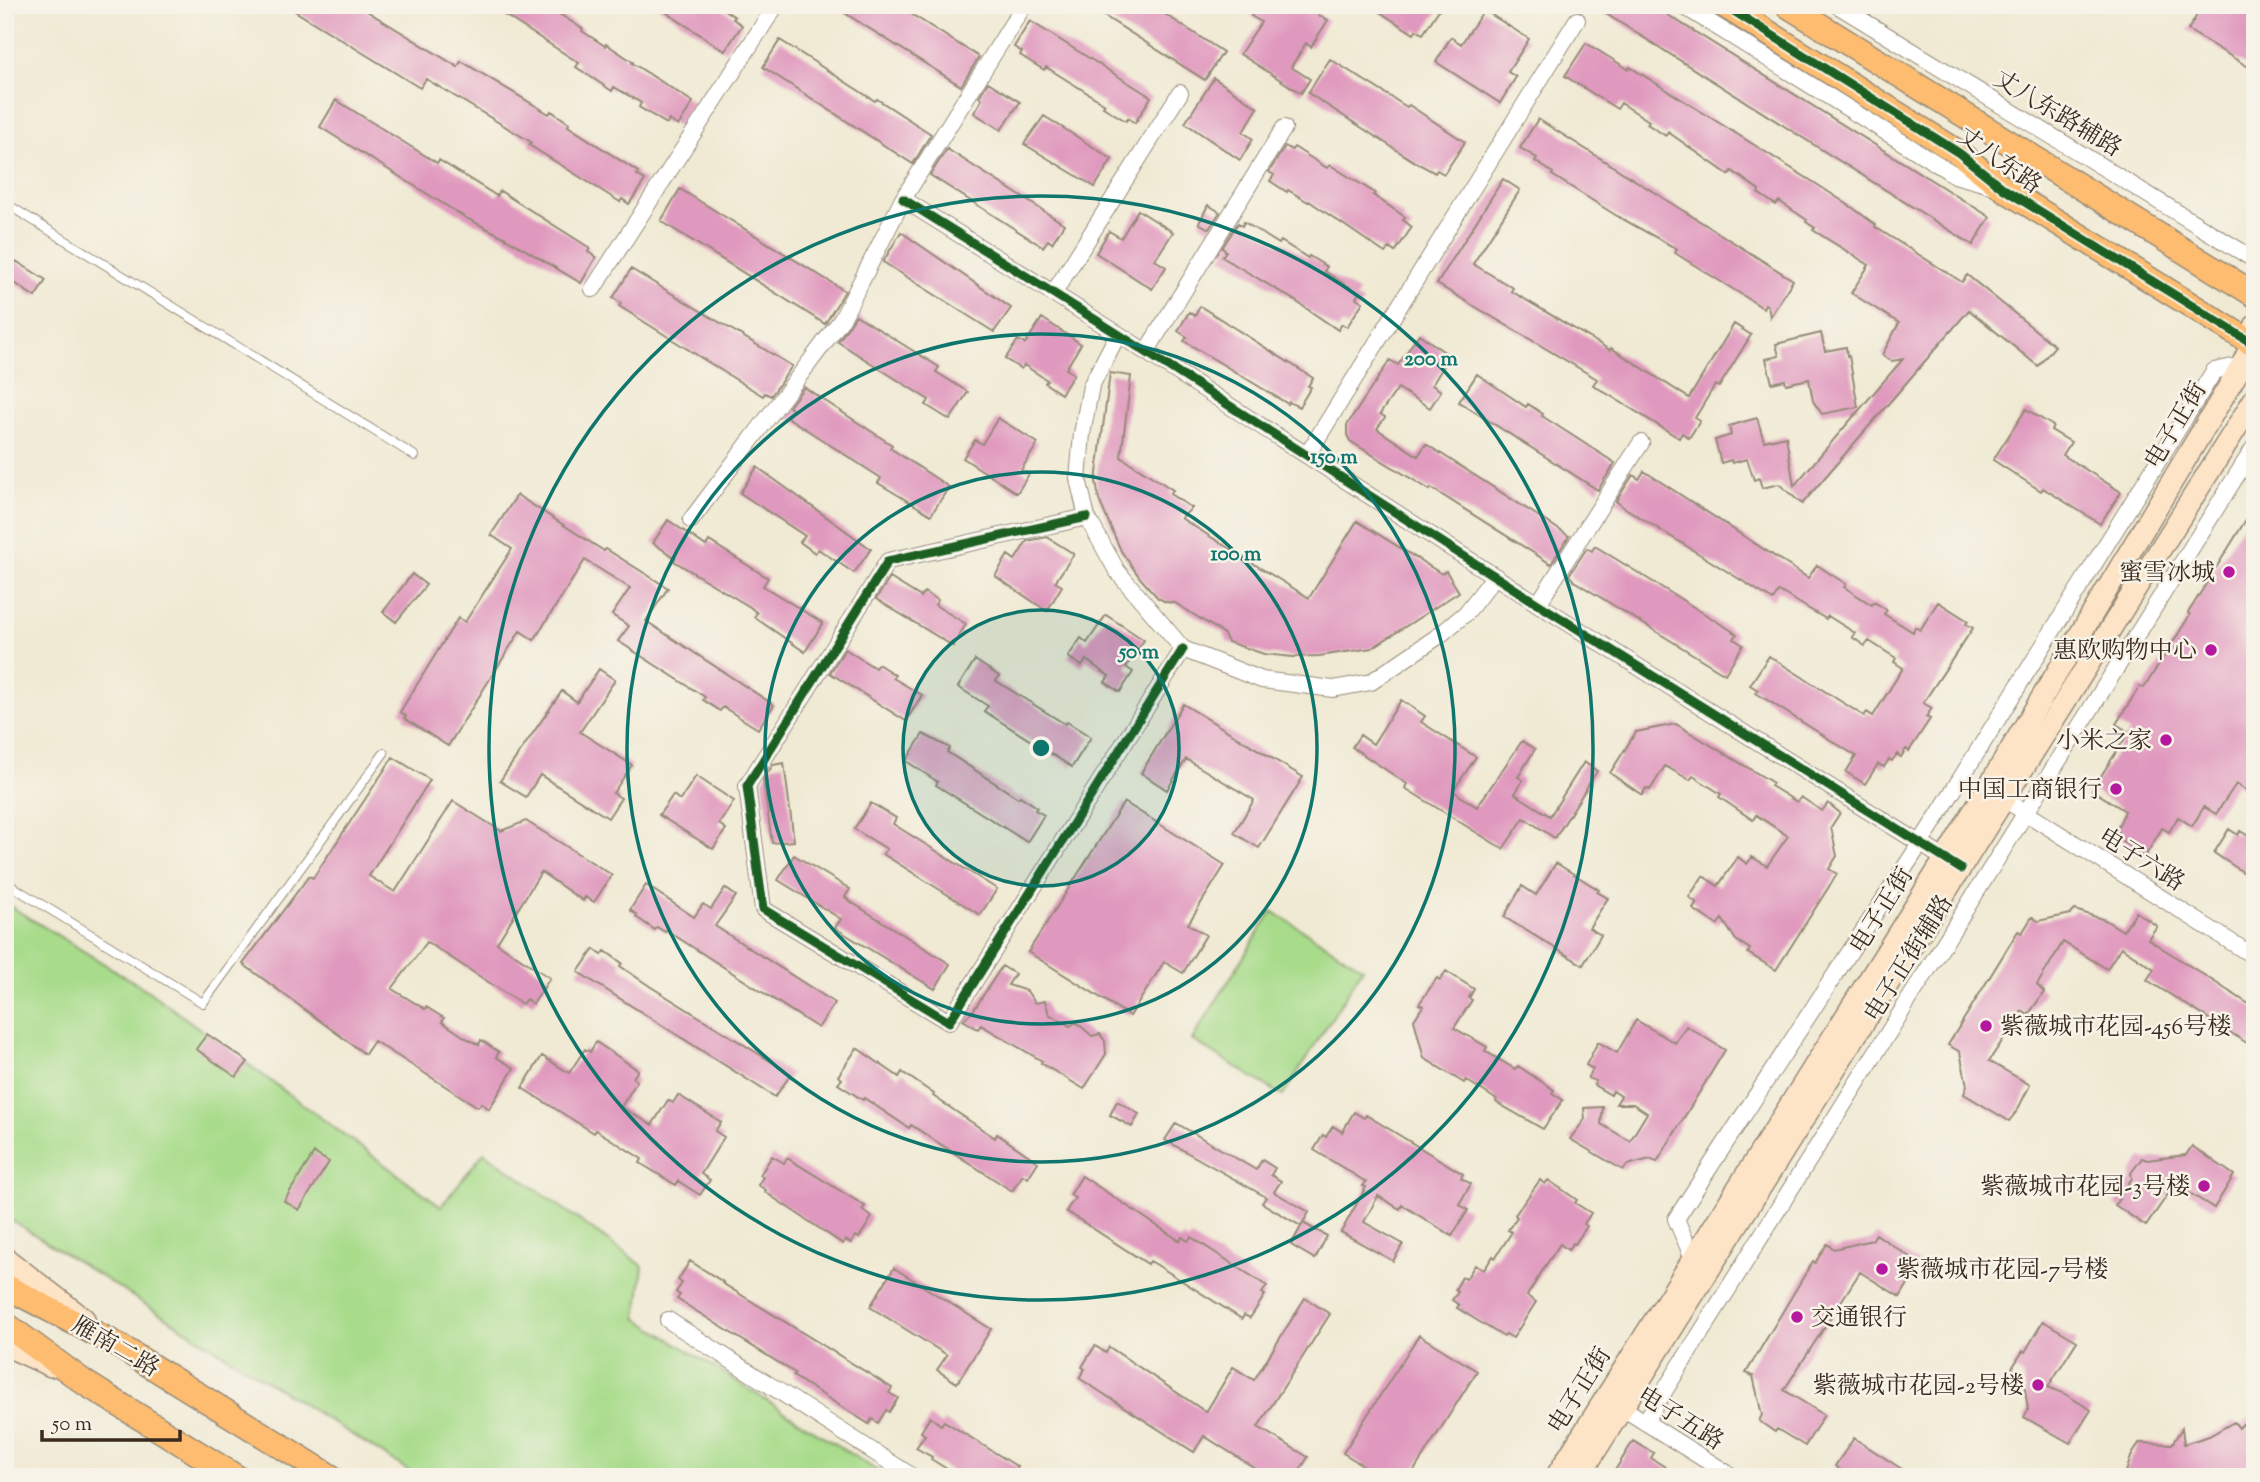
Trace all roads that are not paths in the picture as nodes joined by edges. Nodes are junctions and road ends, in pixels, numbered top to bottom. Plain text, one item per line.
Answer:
1 (775, 5) edge
2 (1024, 5) edge
3 (1682, 5) edge
4 (1724, 5) edge
5 (1787, 5) edge
6 (1837, 5) edge
7 (1577, 20) dead end
8 (1180, 93) dead end
9 (1284, 128) dead end
10 (2004, 189) junction
11 (903, 199) junction
12 (5, 203) edge
13 (2255, 260) edge
14 (593, 289) dead end
15 (1054, 293) junction
16 (2255, 295) edge
17 (1118, 334) junction
18 (2251, 345) edge
19 (1146, 352) junction
20 (2255, 397) edge
21 (1641, 443) dead end
22 (2255, 446) edge
23 (1307, 455) junction
24 (415, 456) dead end
25 (1087, 517) junction
26 (691, 520) dead end
27 (1495, 576) junction
28 (1538, 604) junction
29 (1184, 649) junction
30 (384, 752) dead end
31 (2004, 799) junction
32 (2025, 812) junction
33 (1920, 844) junction
34 (1953, 864) junction
35 (5, 882) edge
36 (2255, 957) edge
37 (5, 1258) edge
38 (1693, 1258) junction
39 (5, 1286) edge
40 (668, 1320) dead end
41 (5, 1324) edge
42 (5, 1345) edge
43 (119, 1346) junction
44 (85, 1383) junction
45 (1614, 1402) junction
46 (1645, 1422) junction
47 (236, 1477) edge
48 (331, 1477) edge
49 (913, 1477) edge
50 (1556, 1477) edge
51 (1578, 1477) edge
52 (1732, 1477) edge

1 - 14 street
2 - 11 street
3 - 10 street
4 - 10 main road, 丈八东路
5 - 16 main road, 丈八东路
6 - 13 street, 丈八东路辅路
7 - 23 street
8 - 15 street
9 - 19 street
10 - 18 main road, 丈八东路
11 - 15 street
11 - 26 street
12 - 24 lane
15 - 17 street
17 - 19 street
17 - 25 street
18 - 33 street, 电子正街辅路
18 - 34 main road, 电子正街
19 - 23 street
20 - 31 main road, 电子正街
21 - 28 street
22 - 32 street, 电子正街辅路
23 - 27 street
25 - 29 street
25 - 29 street
27 - 28 street
27 - 29 street
28 - 33 street
30 - 35 lane
31 - 32 street, 电子六路
31 - 34 main road, 电子正街
32 - 36 street, 电子六路
32 - 46 street, 电子正街辅路
33 - 34 street
33 - 38 street, 电子正街辅路
34 - 38 main road, 电子正街
34 - 45 main road, 电子正街
37 - 43 main road
38 - 45 main road, 电子正街
39 - 43 main road, 雁南二路
40 - 49 street
41 - 44 main road, 雁南二路
42 - 44 main road
43 - 48 main road, 雁南二路
44 - 47 main road, 雁南二路
45 - 46 street, 电子五路
45 - 50 main road, 电子正街
45 - 51 main road, 电子正街
46 - 52 street, 电子五路

